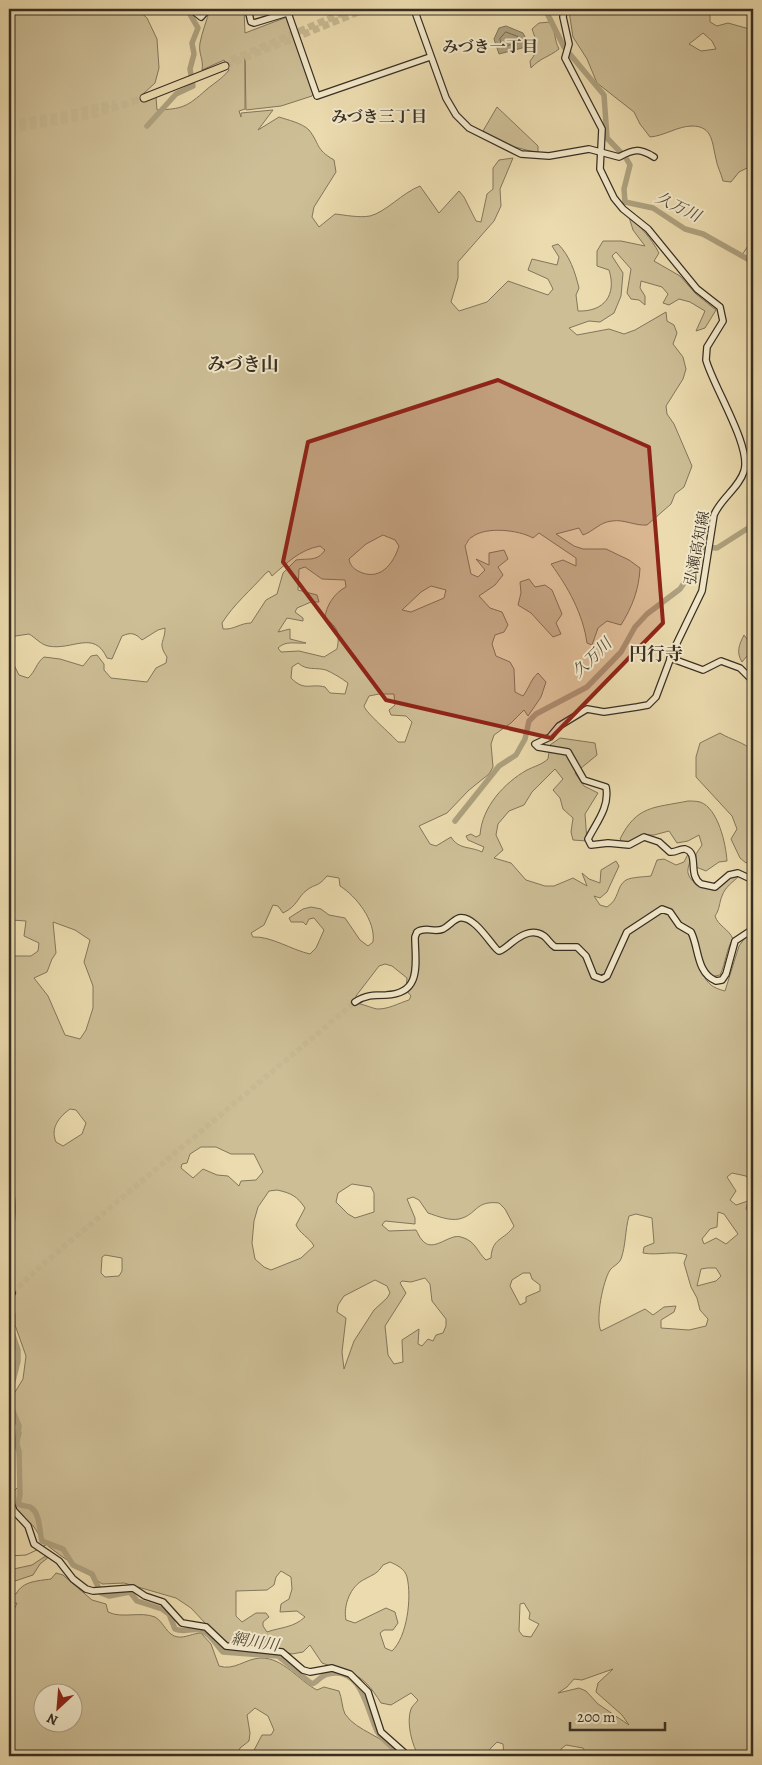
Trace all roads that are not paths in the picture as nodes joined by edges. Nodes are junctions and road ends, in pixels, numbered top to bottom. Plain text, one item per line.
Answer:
1 (191, 9) edge
2 (208, 9) edge
3 (248, 9) edge
4 (300, 9) edge
5 (414, 9) edge
6 (564, 9) edge
7 (288, 13) junction
8 (430, 57) junction
9 (225, 65) tunnel mouth
10 (144, 97) tunnel mouth
11 (600, 152) junction
12 (654, 157) dead end
13 (670, 658) junction
14 (753, 681) edge
15 (753, 880) edge
16 (753, 929) edge
17 (355, 1002) tunnel mouth
18 (9, 1499) edge
19 (408, 1756) edge

1 - 2 main road
3 - 7 main road
4 - 7 main road
5 - 8 main road
6 - 11 main road, 弘瀬高知線
7 - 8 main road
8 - 11 main road
9 - 10 highway
11 - 12 main road
11 - 13 main road, 弘瀬高知線
13 - 14 main road
13 - 15 main road, 弘瀬高知線
16 - 17 main road
18 - 19 main road

